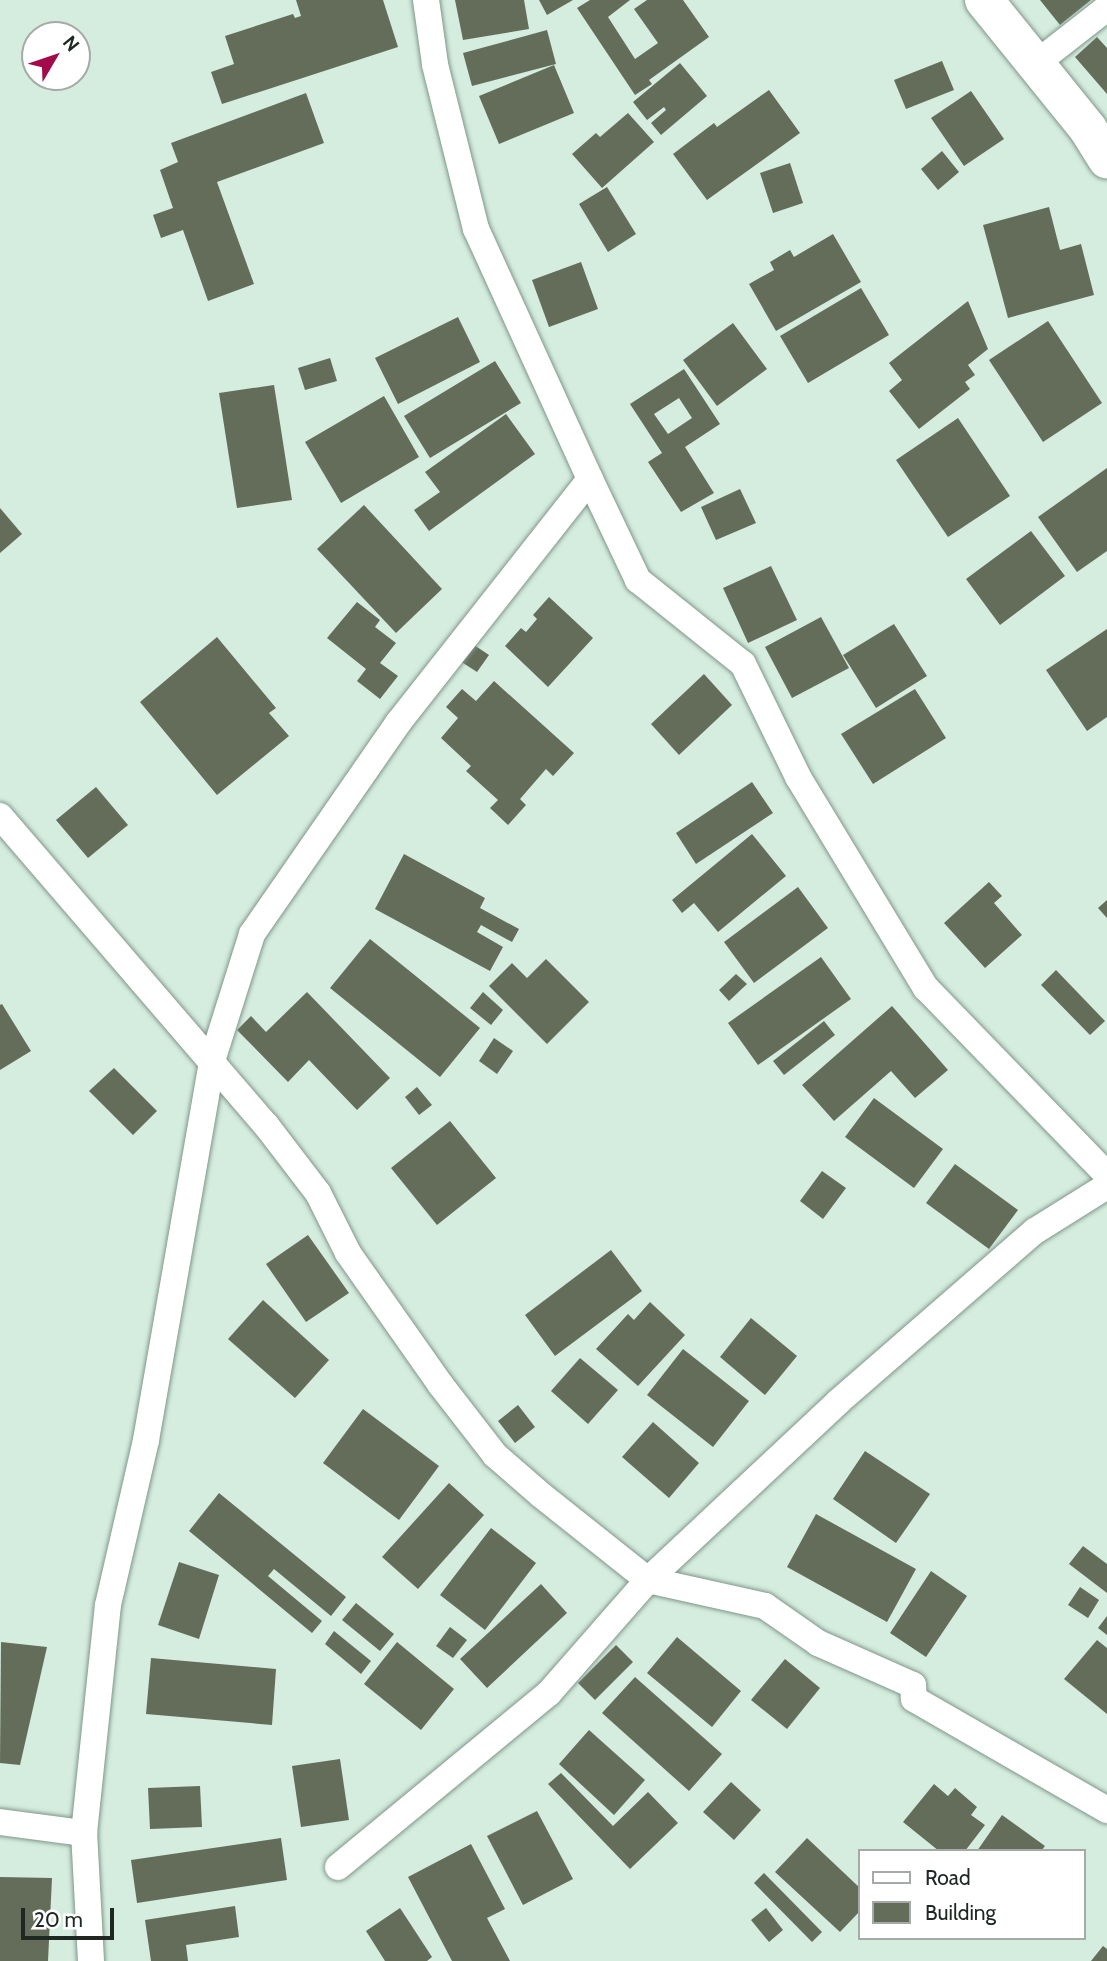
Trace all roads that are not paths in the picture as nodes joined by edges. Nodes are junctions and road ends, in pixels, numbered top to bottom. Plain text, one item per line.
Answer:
1 (426, 0) edge
2 (984, 0) edge
3 (1107, 8) edge
4 (1034, 65) junction
5 (1107, 159) edge
6 (590, 479) junction
7 (0, 816) edge
8 (212, 1061) junction
9 (1107, 1175) edge
10 (1107, 1186) edge
11 (648, 1580) junction
12 (1107, 1810) edge
13 (0, 1822) edge
14 (84, 1833) junction
15 (338, 1867) dead end
16 (91, 1961) edge

1 - 6 street
2 - 4 main road
3 - 4 street
4 - 5 main road
6 - 8 street
6 - 9 street
7 - 8 street
8 - 11 street
8 - 14 street
10 - 11 street
11 - 12 street
11 - 15 street
13 - 14 street
14 - 16 street

